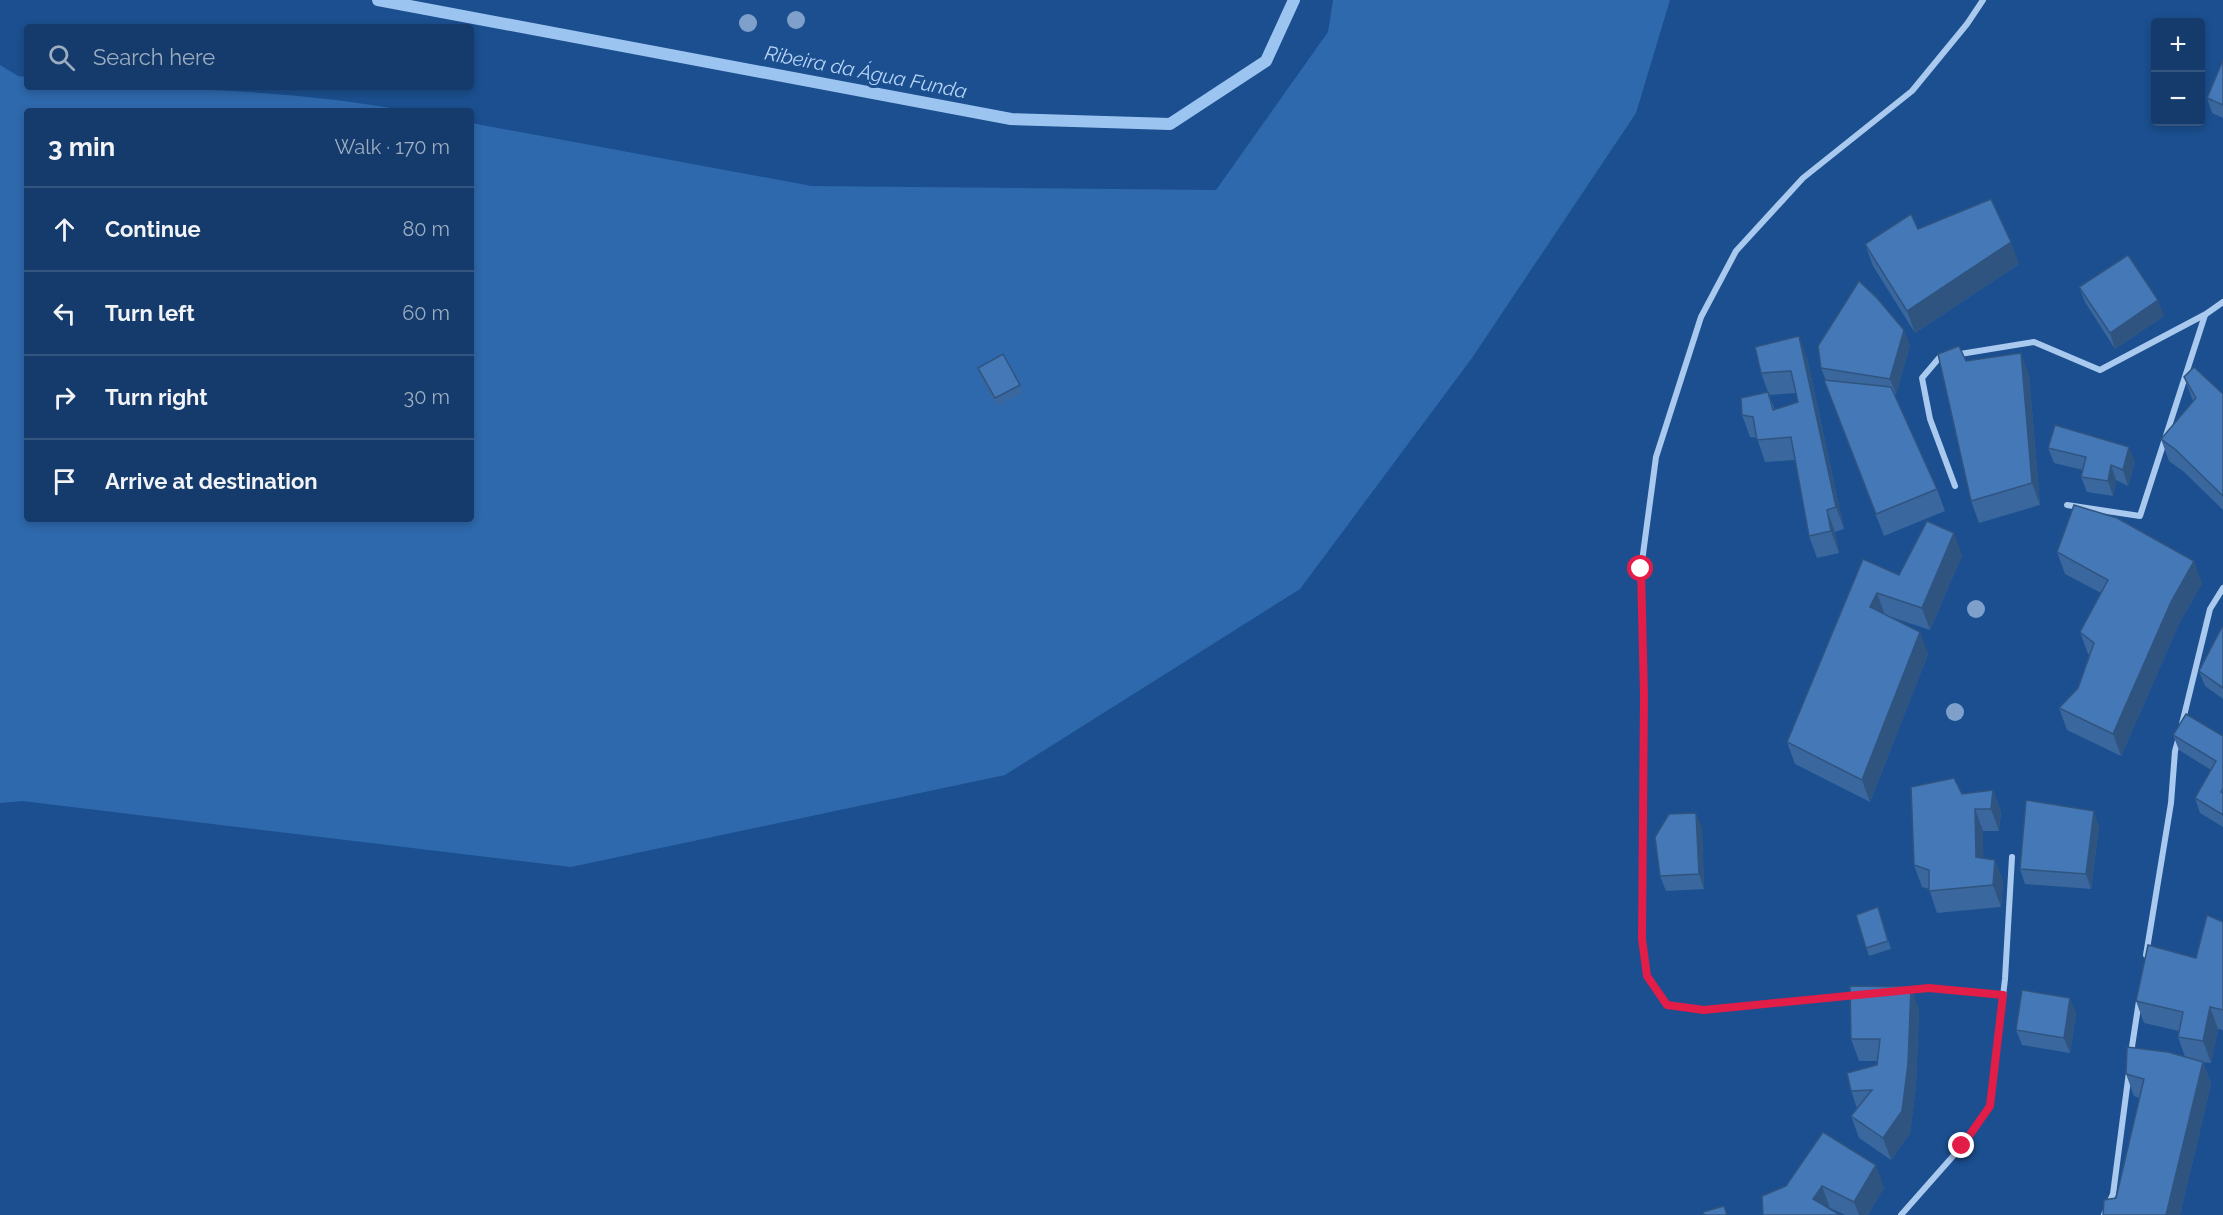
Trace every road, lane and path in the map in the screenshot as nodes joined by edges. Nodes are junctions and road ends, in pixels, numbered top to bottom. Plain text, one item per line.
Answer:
1 (1983, 0) edge
2 (2223, 302) edge
3 (2206, 314) junction
4 (1954, 486) dead end
5 (2067, 505) dead end
6 (2223, 588) edge
7 (2012, 857) dead end
8 (2145, 963) edge
9 (1893, 992) edge
10 (1870, 994) edge
11 (2003, 995) junction
12 (2140, 998) edge
13 (2131, 1056) edge
14 (2129, 1068) edge
15 (1901, 1215) edge
16 (2104, 1215) edge

1 - 10 street
2 - 3 street
3 - 4 street
3 - 5 street
6 - 8 street
7 - 11 street
9 - 11 street
11 - 15 street
12 - 13 street
14 - 16 street

